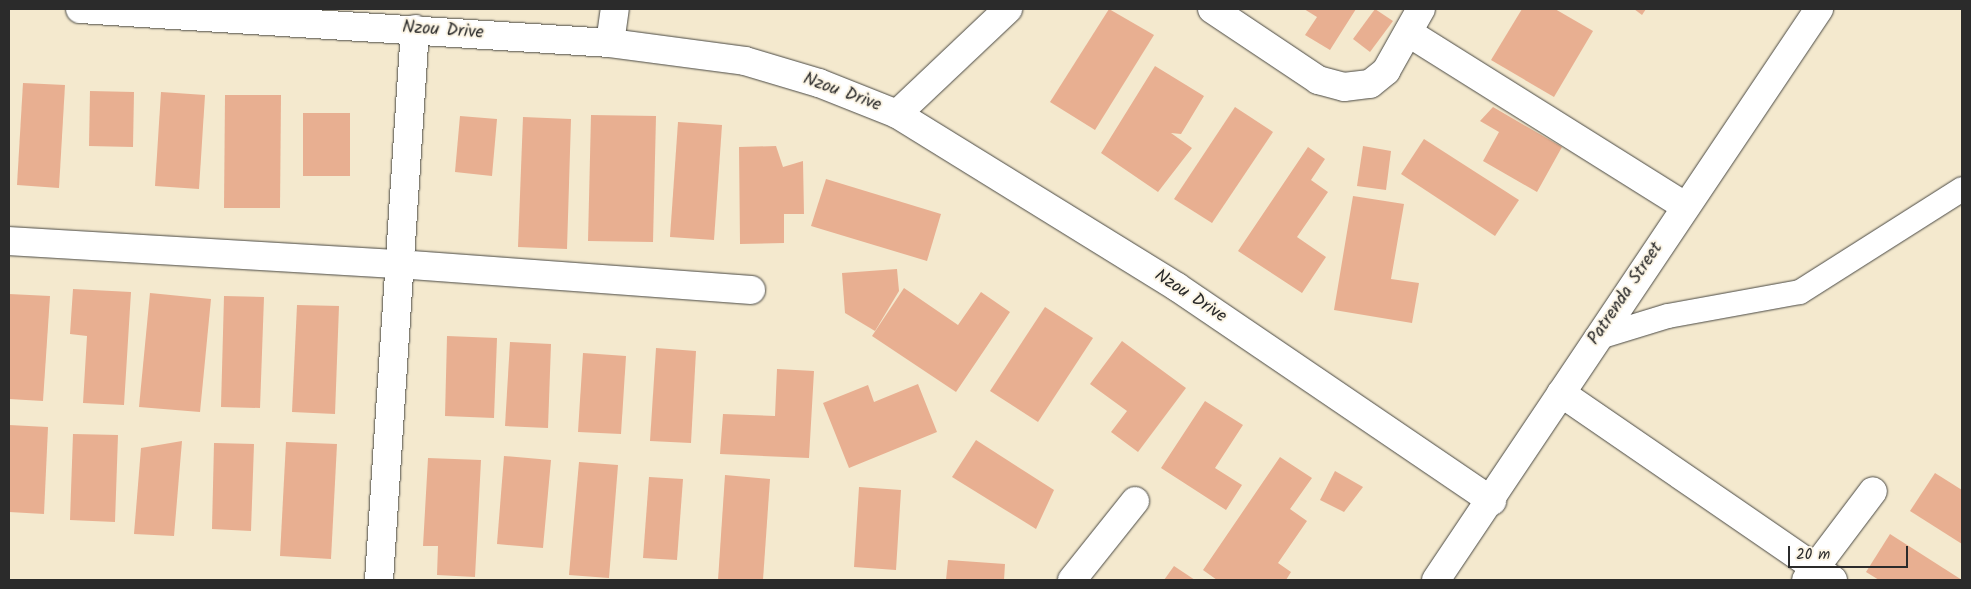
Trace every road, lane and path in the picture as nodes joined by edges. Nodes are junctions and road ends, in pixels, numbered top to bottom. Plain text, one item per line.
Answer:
1 (80, 9) edge
2 (615, 9) edge
3 (1008, 9) edge
4 (1212, 9) edge
5 (1421, 9) edge
6 (1819, 9) edge
7 (218, 13) edge
8 (415, 29) junction
9 (1409, 33) junction
10 (610, 43) junction
11 (898, 114) junction
12 (1962, 189) edge
13 (1685, 206) junction
14 (9, 241) edge
15 (398, 264) junction
16 (751, 290) dead end
17 (1596, 338) junction
18 (1561, 393) junction
19 (1873, 491) dead end
20 (1135, 501) dead end
21 (1492, 501) junction
22 (1818, 576) edge
23 (379, 580) edge
24 (1072, 580) edge
25 (1436, 580) edge

1 - 7 street, Nzou Drive
2 - 10 street
3 - 11 street
4 - 9 street
5 - 9 street
6 - 13 street, Patrenda Street
7 - 8 street, Nzou Drive
8 - 10 street, Nzou Drive
8 - 15 street
9 - 13 street
10 - 11 street, Nzou Drive
11 - 21 street, Nzou Drive
12 - 17 lane
13 - 17 street, Patrenda Street
14 - 15 street
15 - 16 street
15 - 23 street
17 - 18 street, Patrenda Street
18 - 21 street, Patrenda Street
18 - 22 street
19 - 22 street
20 - 24 street
21 - 25 street, Patrenda Street

